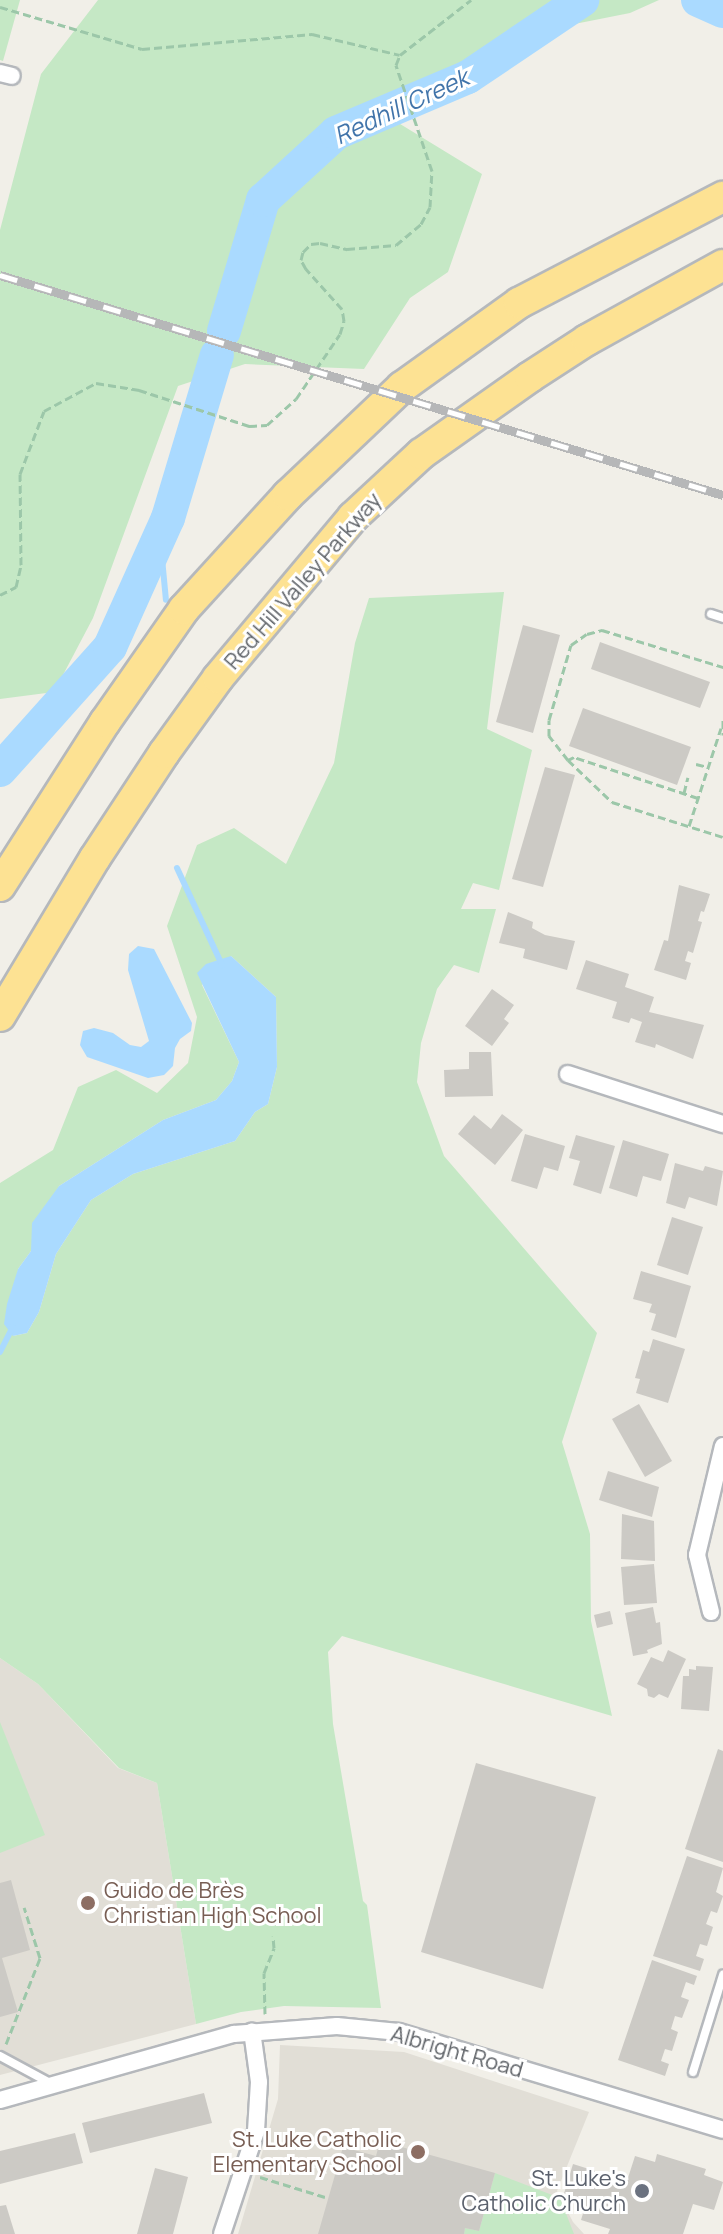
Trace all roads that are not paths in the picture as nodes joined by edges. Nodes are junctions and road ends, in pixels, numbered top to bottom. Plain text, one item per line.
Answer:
1 (723, 197) edge
2 (720, 268) edge
3 (711, 614) dead end
4 (723, 618) edge
5 (0, 886) edge
6 (0, 1016) edge
7 (568, 1074) dead end
8 (723, 1124) edge
9 (723, 1446) edge
10 (711, 1612) dead end
11 (723, 1975) edge
12 (719, 2002) edge
13 (258, 2030) junction
14 (2, 2052) edge
15 (693, 2072) dead end
16 (54, 2084) junction
17 (0, 2100) edge
18 (723, 2130) edge
19 (222, 2234) edge

1 - 5 highway
2 - 6 highway, Red Hill Valley Parkway
3 - 4 lane
7 - 8 street
9 - 10 street
11 - 12 lane
12 - 15 lane
13 - 16 street, Albright Road
13 - 18 street, Albright Road
13 - 19 street
14 - 16 lane
16 - 17 street, Albright Road

